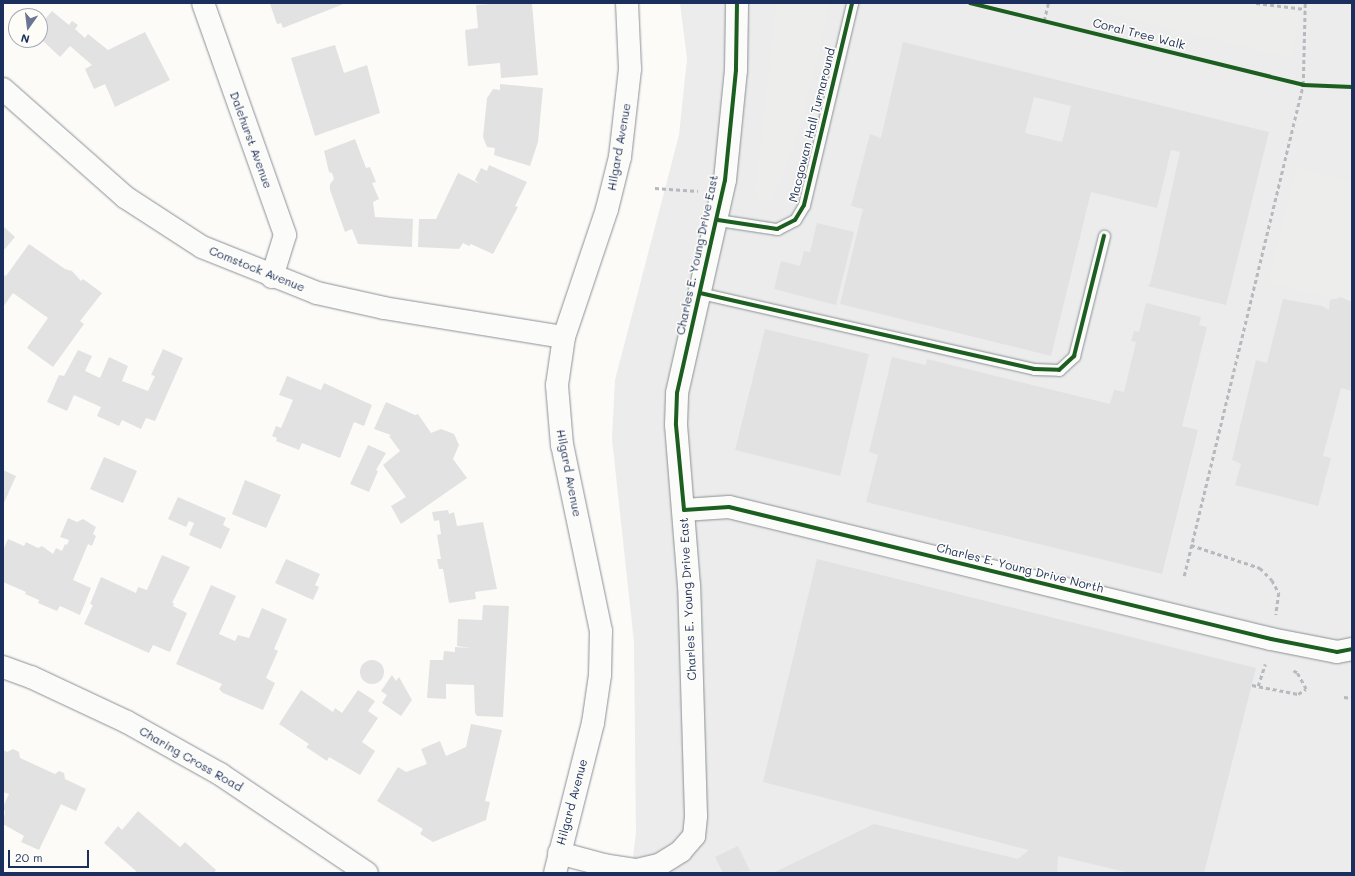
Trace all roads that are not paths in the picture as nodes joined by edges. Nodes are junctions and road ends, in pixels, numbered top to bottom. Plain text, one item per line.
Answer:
1 (203, 3) edge
2 (627, 3) edge
3 (737, 3) edge
4 (852, 3) edge
5 (3, 89) edge
6 (718, 220) junction
7 (1104, 236) dead end
8 (272, 277) junction
9 (700, 292) junction
10 (564, 337) junction
11 (684, 510) junction
12 (1352, 650) edge
13 (3, 667) edge
14 (557, 863) edge
15 (367, 873) edge

1 - 8 street, Dalehurst Avenue
2 - 10 street, Hilgard Avenue
3 - 6 street, Charles E. Young Drive East
4 - 6 lane, Macgowan Hall Turnaround
5 - 8 street, Comstock Avenue
6 - 9 street, Charles E. Young Drive East
7 - 9 lane
8 - 10 street, Comstock Avenue
9 - 11 street, Charles E. Young Drive East
10 - 14 street, Hilgard Avenue
11 - 12 street, Charles E. Young Drive North
11 - 14 street, Charles E. Young Drive East
13 - 15 street, Charing Cross Road

